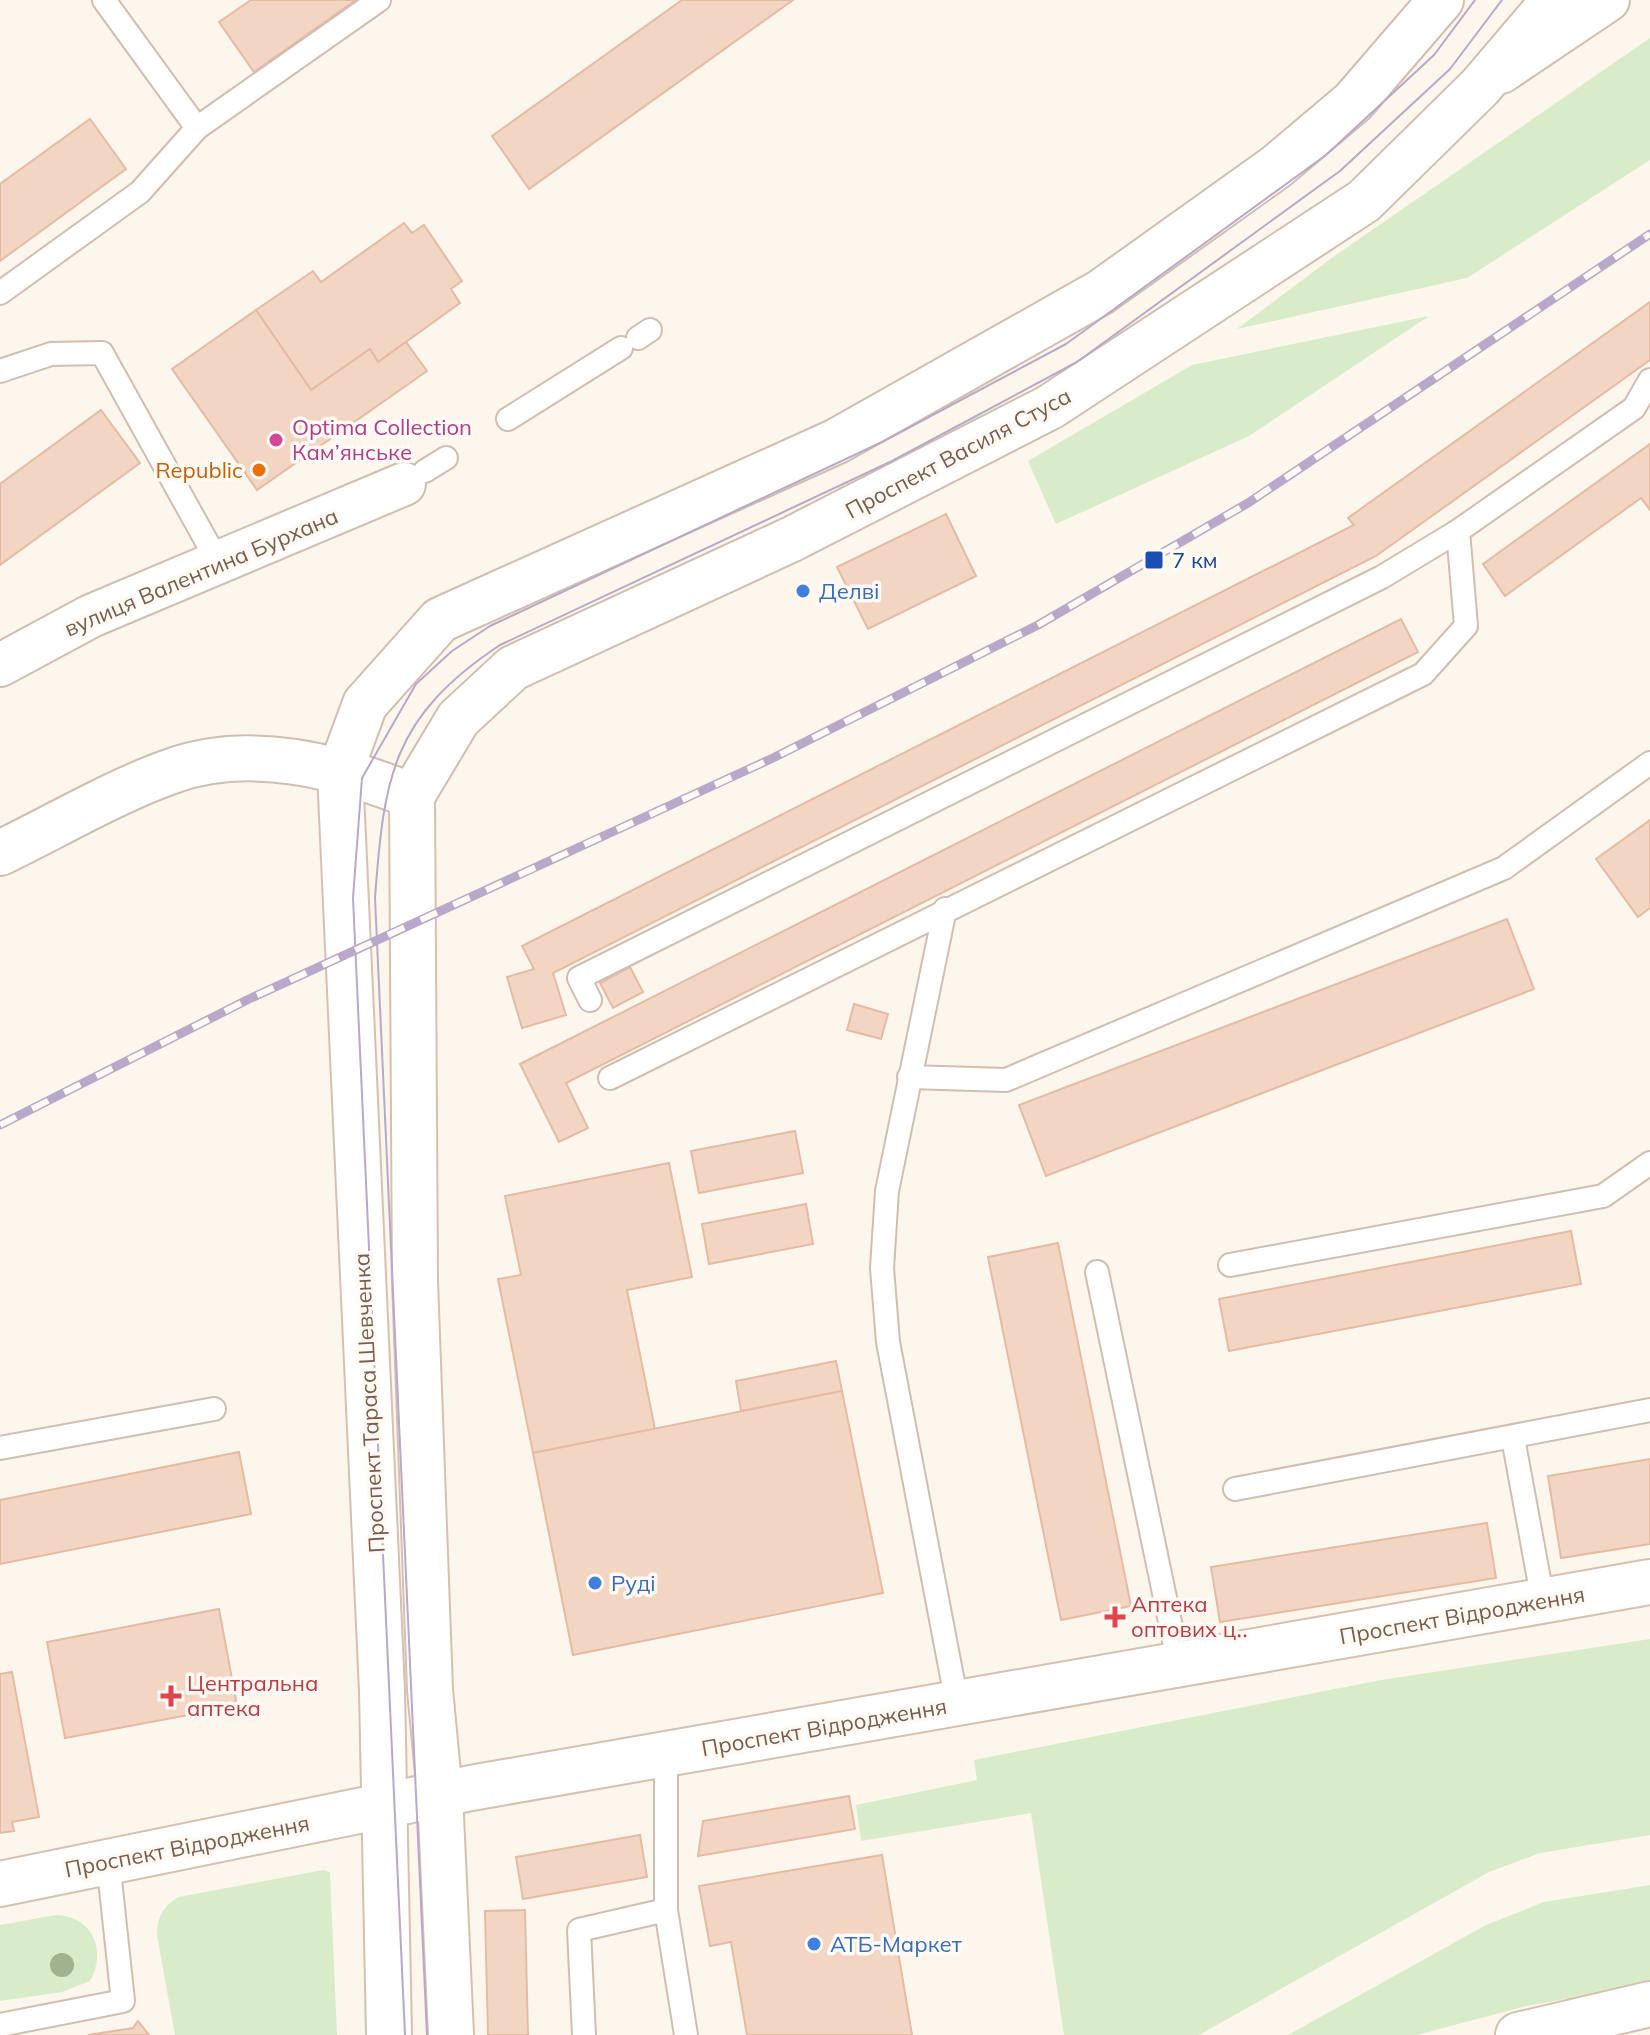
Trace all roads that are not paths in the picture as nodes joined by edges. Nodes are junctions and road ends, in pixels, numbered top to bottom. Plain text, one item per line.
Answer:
1 (104, 0) edge
2 (379, 0) edge
3 (1441, 0) edge
4 (1554, 0) edge
5 (1608, 0) edge
6 (1480, 87) junction
7 (197, 128) junction
8 (0, 293) edge
9 (637, 339) dead end
10 (0, 371) edge
11 (1650, 380) edge
12 (508, 419) dead end
13 (446, 458) dead end
14 (416, 477) joint
15 (1458, 531) junction
16 (218, 562) junction
17 (0, 665) edge
18 (1650, 763) edge
19 (340, 772) junction
20 (412, 796) junction
21 (0, 853) edge
22 (945, 909) junction
23 (590, 1000) dead end
24 (909, 1077) junction
25 (610, 1078) dead end
26 (1650, 1163) edge
27 (1230, 1265) dead end
28 (1097, 1272) dead end
29 (214, 1409) dead end
30 (1650, 1410) edge
31 (1513, 1438) junction
32 (0, 1448) edge
33 (1235, 1489) dead end
34 (1650, 1582) edge
35 (1543, 1601) junction
36 (1179, 1665) junction
37 (957, 1703) junction
38 (666, 1756) junction
39 (440, 1794) junction
40 (383, 1807) junction
41 (108, 1861) junction
42 (0, 1884) edge
43 (666, 1910) junction
44 (1650, 2004) edge
45 (0, 2025) edge
46 (389, 2035) edge
47 (451, 2035) edge
48 (584, 2035) edge
49 (686, 2035) edge
50 (1518, 2035) edge

1 - 7 lane
2 - 7 lane
3 - 19 main road
4 - 6 main road, Проспект Василя Стуса
5 - 6 street
6 - 20 main road, Проспект Василя Стуса
7 - 8 lane
9 - 12 lane
10 - 16 lane
11 - 15 lane
13 - 14 lane
14 - 16 street, вулиця Валентина Бурхана
15 - 22 lane
15 - 23 lane
16 - 17 street, вулиця Валентина Бурхана
18 - 24 lane
19 - 20 main road
19 - 21 main road
19 - 40 main road, Проспект Тараса Шевченка
20 - 39 main road
22 - 24 lane
22 - 25 lane
24 - 37 lane
26 - 27 lane
28 - 36 lane
29 - 32 lane
30 - 31 lane
31 - 33 lane
31 - 35 lane
34 - 35 main road, Проспект Відродження
35 - 36 main road, Проспект Відродження
36 - 37 main road, Проспект Відродження
37 - 38 main road, Проспект Відродження
38 - 39 main road, Проспект Відродження
38 - 43 lane
39 - 40 main road, Проспект Відродження
39 - 47 main road
40 - 41 main road, Проспект Відродження
40 - 46 main road, Проспект Тараса Шевченка
41 - 42 main road, Проспект Відродження
41 - 45 lane
43 - 48 lane
43 - 49 lane
44 - 50 main road

